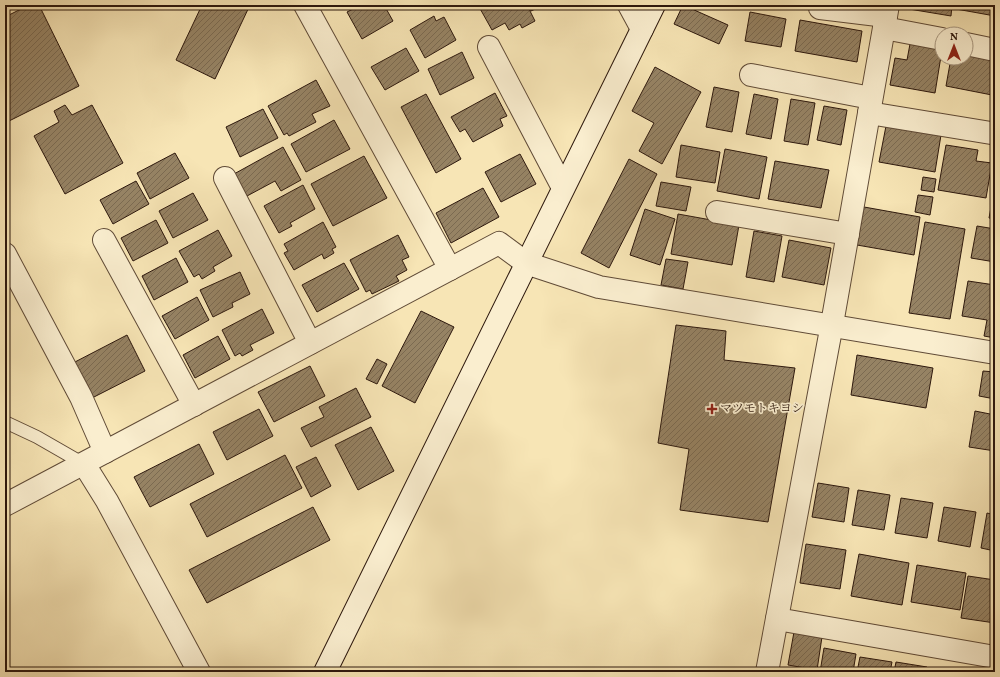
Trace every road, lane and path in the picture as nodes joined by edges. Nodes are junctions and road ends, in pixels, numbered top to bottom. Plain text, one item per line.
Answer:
1 (306, 5) edge
2 (629, 5) edge
3 (654, 5) edge
4 (820, 8) dead end
5 (886, 16) edge
6 (642, 30) junction
7 (934, 36) edge
8 (974, 46) edge
9 (489, 47) dead end
10 (990, 49) dead end
11 (751, 75) dead end
12 (870, 105) junction
13 (991, 133) dead end
14 (225, 178) dead end
15 (563, 188) junction
16 (717, 212) dead end
17 (848, 234) junction
18 (104, 240) dead end
19 (5, 254) edge
20 (526, 263) junction
21 (450, 269) junction
22 (832, 324) junction
23 (310, 343) junction
24 (995, 353) edge
25 (194, 405) junction
26 (5, 422) edge
27 (106, 452) junction
28 (84, 464) junction
29 (5, 505) edge
30 (777, 619) junction
31 (995, 657) edge
32 (199, 672) edge
33 (325, 672) edge
34 (767, 672) edge

1 - 21 street
2 - 6 street
3 - 6 street
4 - 5 street
5 - 7 street
5 - 12 street
6 - 15 street
8 - 10 street
9 - 15 street
11 - 12 street
12 - 13 street
12 - 17 street
14 - 23 street
15 - 20 street
16 - 17 street
17 - 22 street
18 - 25 street
19 - 27 street
20 - 21 street
20 - 22 street
20 - 33 street
21 - 23 street
22 - 24 street
22 - 30 street
23 - 25 street
25 - 27 street
26 - 28 lane
27 - 28 street
28 - 29 street
28 - 32 street
30 - 31 street
30 - 34 street

